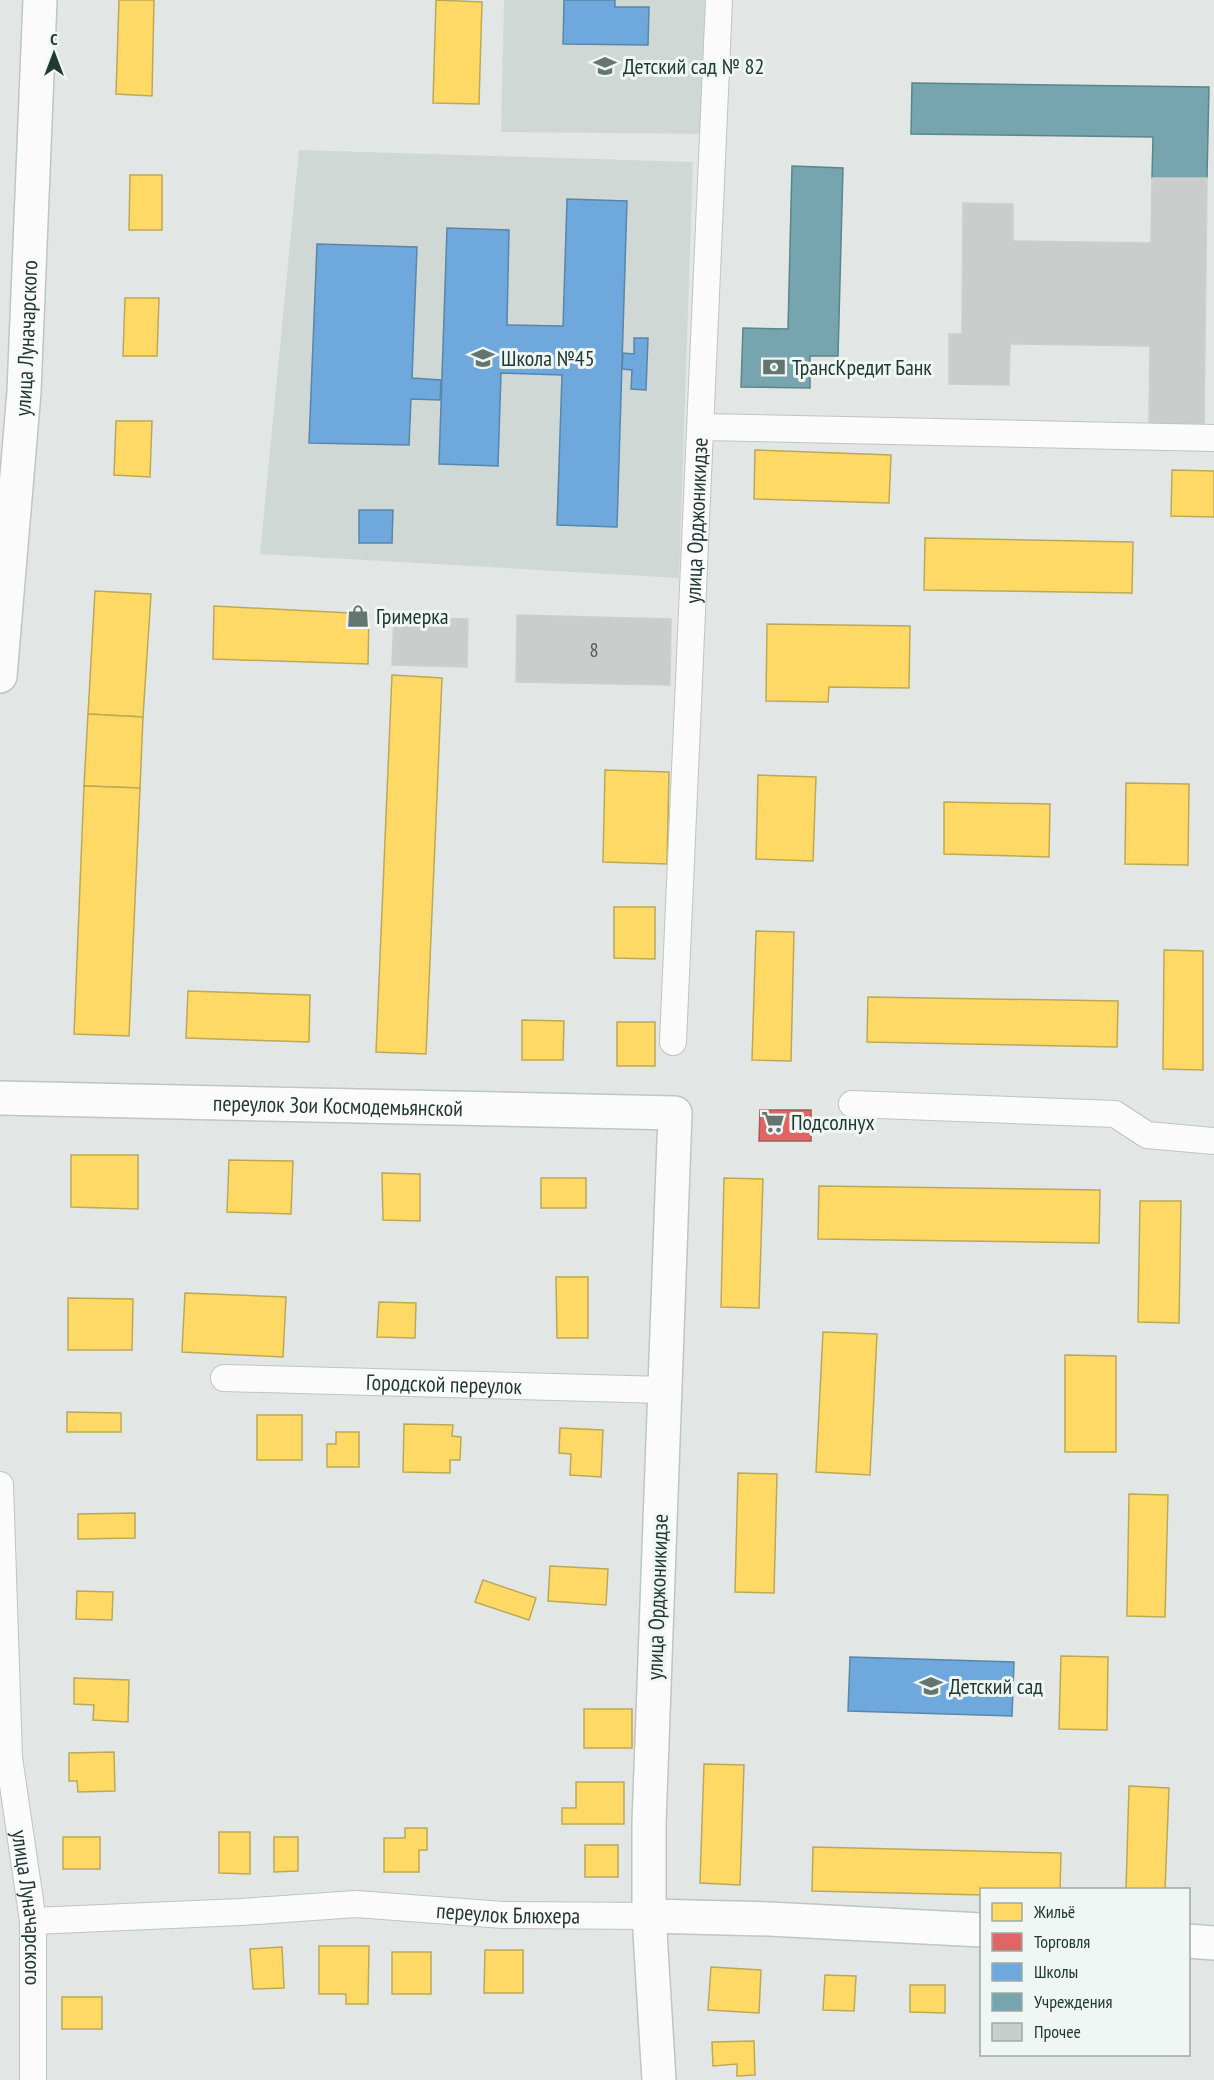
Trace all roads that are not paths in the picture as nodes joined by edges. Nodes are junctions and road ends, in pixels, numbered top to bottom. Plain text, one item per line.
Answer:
1 (40, 0) edge
2 (719, 0) edge
3 (701, 427) junction
4 (1214, 438) edge
5 (0, 676) edge
6 (673, 1042) dead end
7 (0, 1098) edge
8 (852, 1104) dead end
9 (675, 1113) joint
10 (1214, 1141) edge
11 (224, 1378) dead end
12 (664, 1390) junction
13 (0, 1485) edge
14 (649, 1916) junction
15 (33, 1921) junction
16 (980, 1930) edge
17 (1190, 1941) edge
18 (1214, 1942) edge
19 (33, 2080) edge
20 (659, 2080) edge

1 - 5 street, улица Луначарского
2 - 3 street, улица Орджоникидзе
3 - 4 street
3 - 6 street, улица Орджоникидзе
7 - 9 street, переулок Зои Космодемьянской
8 - 10 street
9 - 12 street, улица Орджоникидзе
11 - 12 street, Городской переулок
12 - 14 street, улица Орджоникидзе
13 - 15 street, улица Луначарского
14 - 15 street, переулок Блюхера
14 - 16 street, переулок Блюхера
14 - 20 street, улица Орджоникидзе
15 - 19 street, улица Луначарского
17 - 18 street

